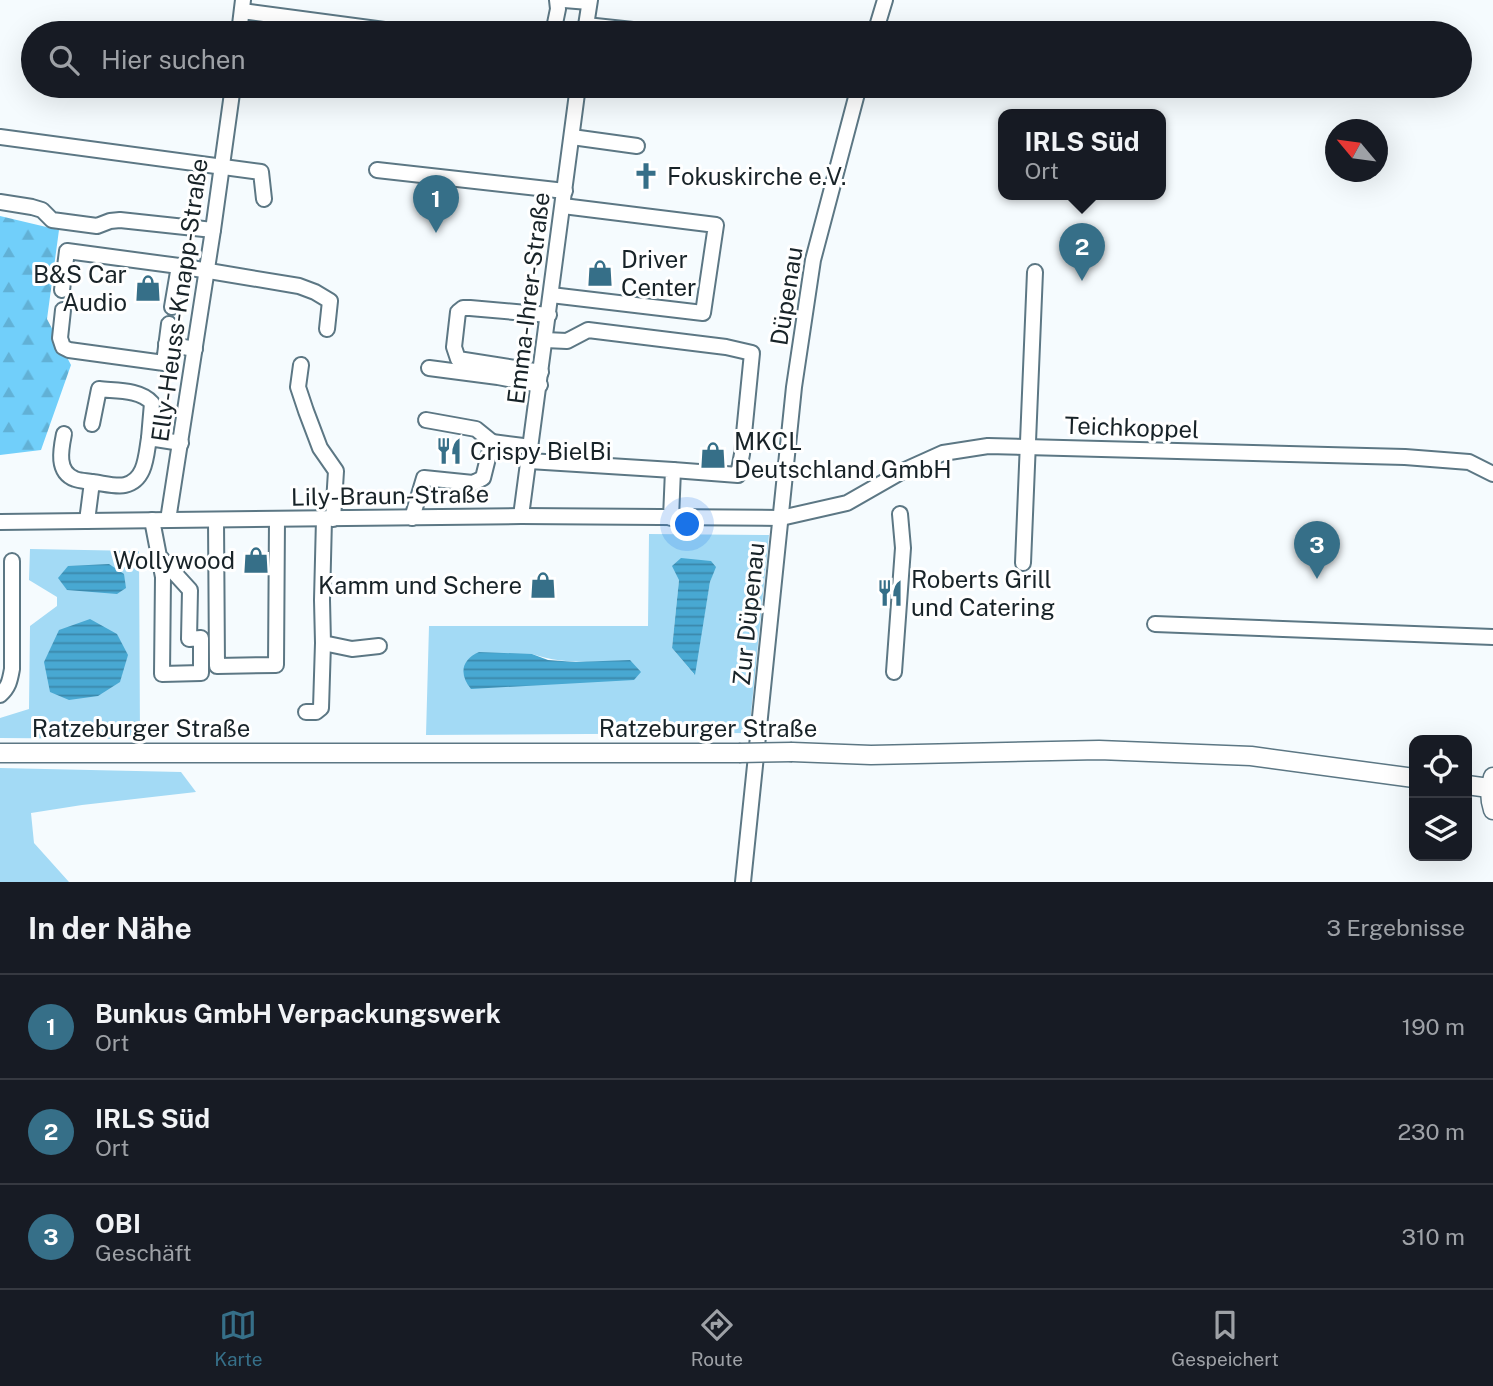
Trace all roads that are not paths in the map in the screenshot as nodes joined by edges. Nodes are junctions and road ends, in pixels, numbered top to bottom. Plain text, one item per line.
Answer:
1 (557, 0) edge
2 (564, 0) edge
3 (885, 0) edge
4 (589, 1) edge
5 (243, 6) edge
6 (334, 21) edge
7 (556, 21) edge
8 (587, 21) edge
9 (879, 21) edge
10 (231, 98) edge
11 (577, 98) edge
12 (856, 98) edge
13 (0, 137) edge
14 (572, 137) junction
15 (637, 146) dead end
16 (222, 166) junction
17 (377, 170) dead end
18 (264, 199) dead end
19 (564, 199) junction
20 (0, 202) edge
21 (213, 230) junction
22 (179, 267) junction
23 (206, 271) junction
24 (1035, 272) dead end
25 (62, 290) dead end
26 (551, 295) junction
27 (172, 307) dead end
28 (63, 310) dead end
29 (549, 316) junction
30 (169, 324) dead end
31 (327, 329) dead end
32 (545, 340) junction
33 (166, 344) junction
34 (195, 349) junction
35 (301, 365) dead end
36 (429, 368) dead end
37 (540, 378) junction
38 (426, 421) dead end
39 (92, 424) dead end
40 (64, 434) dead end
41 (149, 439) junction
42 (492, 442) junction
43 (181, 443) junction
44 (1027, 447) junction
45 (530, 454) junction
46 (673, 470) junction
47 (1493, 474) edge
48 (92, 482) junction
49 (900, 514) dead end
50 (522, 516) junction
51 (412, 518) junction
52 (671, 518) junction
53 (781, 518) junction
54 (277, 519) junction
55 (329, 519) junction
56 (152, 520) junction
57 (169, 520) junction
58 (216, 520) junction
59 (87, 521) junction
60 (0, 522) edge
61 (159, 556) junction
62 (12, 561) dead end
63 (1023, 563) dead end
64 (1155, 624) dead end
65 (1493, 637) edge
66 (323, 643) junction
67 (379, 646) dead end
68 (894, 672) dead end
69 (0, 695) edge
70 (306, 712) dead end
71 (0, 753) edge
72 (1409, 777) edge
73 (1491, 782) edge
74 (1472, 784) edge
75 (1493, 810) edge
76 (743, 882) edge

1 - 7 street
2 - 4 street
3 - 9 street
4 - 8 street
5 - 6 street
10 - 16 street, Elly-Heuss-Knapp-Straße
11 - 14 street, Emma-Ihrer-Straße
12 - 53 street, Düpenau
13 - 16 street
14 - 15 street
14 - 19 street, Emma-Ihrer-Straße
16 - 18 street
16 - 21 street, Elly-Heuss-Knapp-Straße
17 - 19 street
19 - 26 street, Emma-Ihrer-Straße
19 - 26 street
20 - 21 street
21 - 23 street, Elly-Heuss-Knapp-Straße
22 - 23 street
22 - 25 street
22 - 27 street
23 - 31 street
23 - 34 street, Elly-Heuss-Knapp-Straße
24 - 44 street
26 - 29 street, Emma-Ihrer-Straße
28 - 33 street
29 - 32 street, Emma-Ihrer-Straße
29 - 37 street
30 - 33 street
32 - 37 street, Emma-Ihrer-Straße
32 - 46 street
33 - 34 street
34 - 43 street, Elly-Heuss-Knapp-Straße
35 - 55 street
36 - 37 street
37 - 45 street, Emma-Ihrer-Straße
38 - 42 street
39 - 41 street
40 - 48 street
41 - 43 street
41 - 48 street
42 - 45 street
42 - 51 street
43 - 57 street, Elly-Heuss-Knapp-Straße
44 - 47 street, Teichkoppel
44 - 53 street, Teichkoppel
44 - 63 street
45 - 46 street
45 - 50 street, Emma-Ihrer-Straße
46 - 52 street
48 - 59 street
49 - 68 street
50 - 51 street, Lily-Braun-Straße
50 - 52 street, Lily-Braun-Straße
51 - 55 street, Lily-Braun-Straße
52 - 53 street, Lily-Braun-Straße
53 - 76 street, Zur Düpenau
54 - 55 street, Lily-Braun-Straße
54 - 58 street, Lily-Braun-Straße
54 - 58 street
55 - 66 street
56 - 57 street, Lily-Braun-Straße
56 - 59 street, Lily-Braun-Straße
56 - 61 street
57 - 58 street, Lily-Braun-Straße
59 - 60 street, Lily-Braun-Straße
61 - 61 street
62 - 69 street
64 - 65 street
66 - 67 street
66 - 70 street
71 - 72 main road, Ratzeburger Straße, bridge
73 - 74 main road
73 - 75 main road

